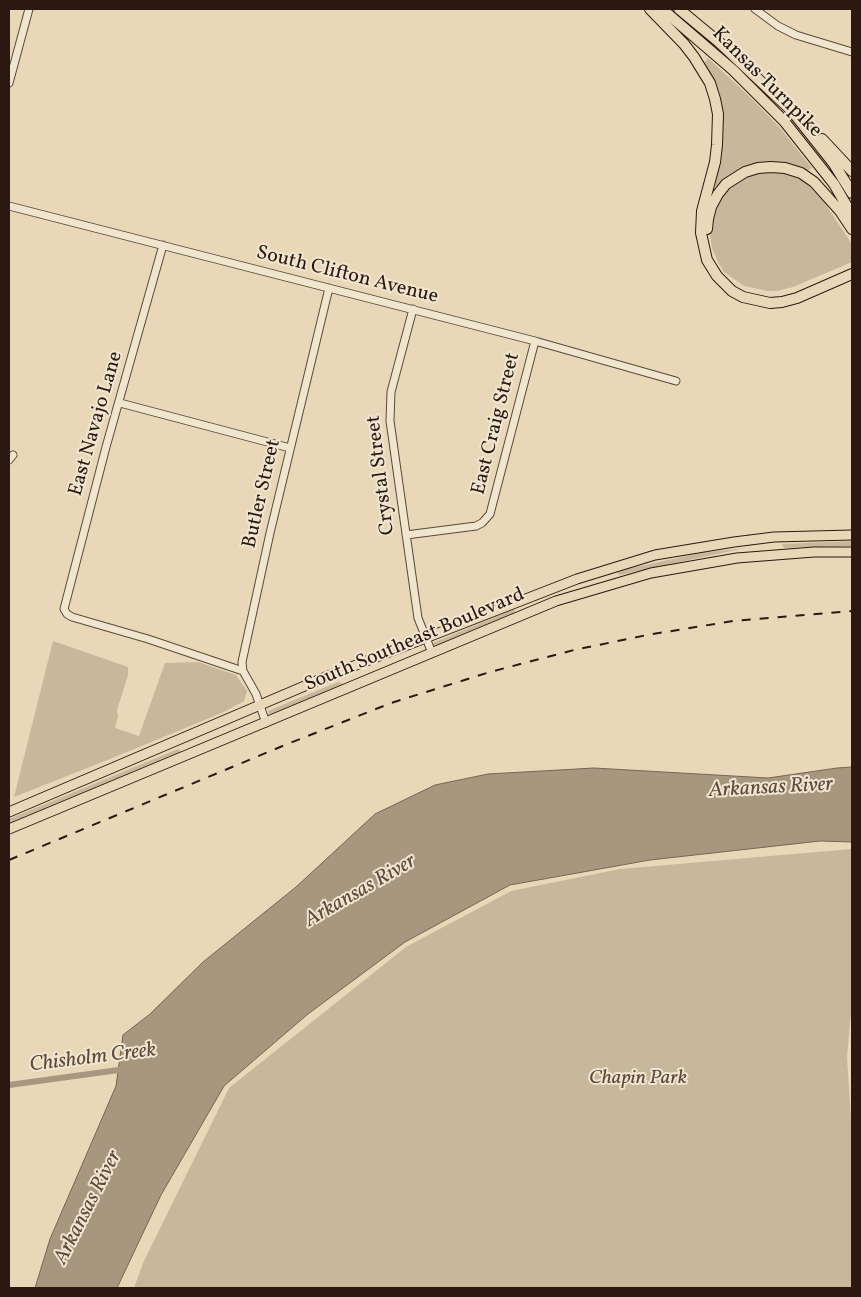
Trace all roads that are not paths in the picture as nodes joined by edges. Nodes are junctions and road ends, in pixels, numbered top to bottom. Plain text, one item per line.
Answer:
1 (29, 9) edge
2 (650, 9) edge
3 (662, 9) edge
4 (679, 9) edge
5 (755, 9) edge
6 (852, 52) edge
7 (9, 83) edge
8 (765, 84) junction
9 (852, 171) edge
10 (852, 193) edge
11 (9, 206) edge
12 (852, 215) edge
13 (852, 229) edge
14 (163, 246) junction
15 (852, 268) edge
16 (852, 274) edge
17 (329, 288) junction
18 (413, 310) junction
19 (535, 341) junction
20 (676, 381) dead end
21 (120, 403) junction
22 (290, 448) junction
23 (406, 534) junction
24 (852, 535) edge
25 (852, 552) edge
26 (425, 638) junction
27 (432, 653) junction
28 (243, 671) junction
29 (260, 706) junction
30 (266, 723) junction
31 (9, 812) edge
32 (9, 829) edge

1 - 7 street
2 - 16 highway
3 - 12 highway, Kansas Turnpike
4 - 8 highway, Kansas Turnpike
5 - 6 street
8 - 9 highway
8 - 10 highway, Kansas Turnpike
11 - 14 street, South Clifton Avenue
13 - 15 highway
14 - 17 street, South Clifton Avenue
14 - 21 street, East Navajo Lane
17 - 18 street, South Clifton Avenue
17 - 22 street, Butler Street
18 - 19 street, South Clifton Avenue
18 - 23 street, Crystal Street
19 - 20 street, South Clifton Avenue
19 - 23 street, East Craig Street
21 - 22 street
21 - 28 street, East Navajo Lane
22 - 28 street, Butler Street
23 - 26 street, Crystal Street
24 - 26 main road, South Southeast Boulevard
25 - 27 main road, South Southeast Boulevard
26 - 27 street, Crystal Street
26 - 29 main road, South Southeast Boulevard
27 - 30 main road, South Southeast Boulevard
28 - 29 street
29 - 30 street
29 - 31 main road, South Southeast Boulevard
30 - 32 main road, South Southeast Boulevard

